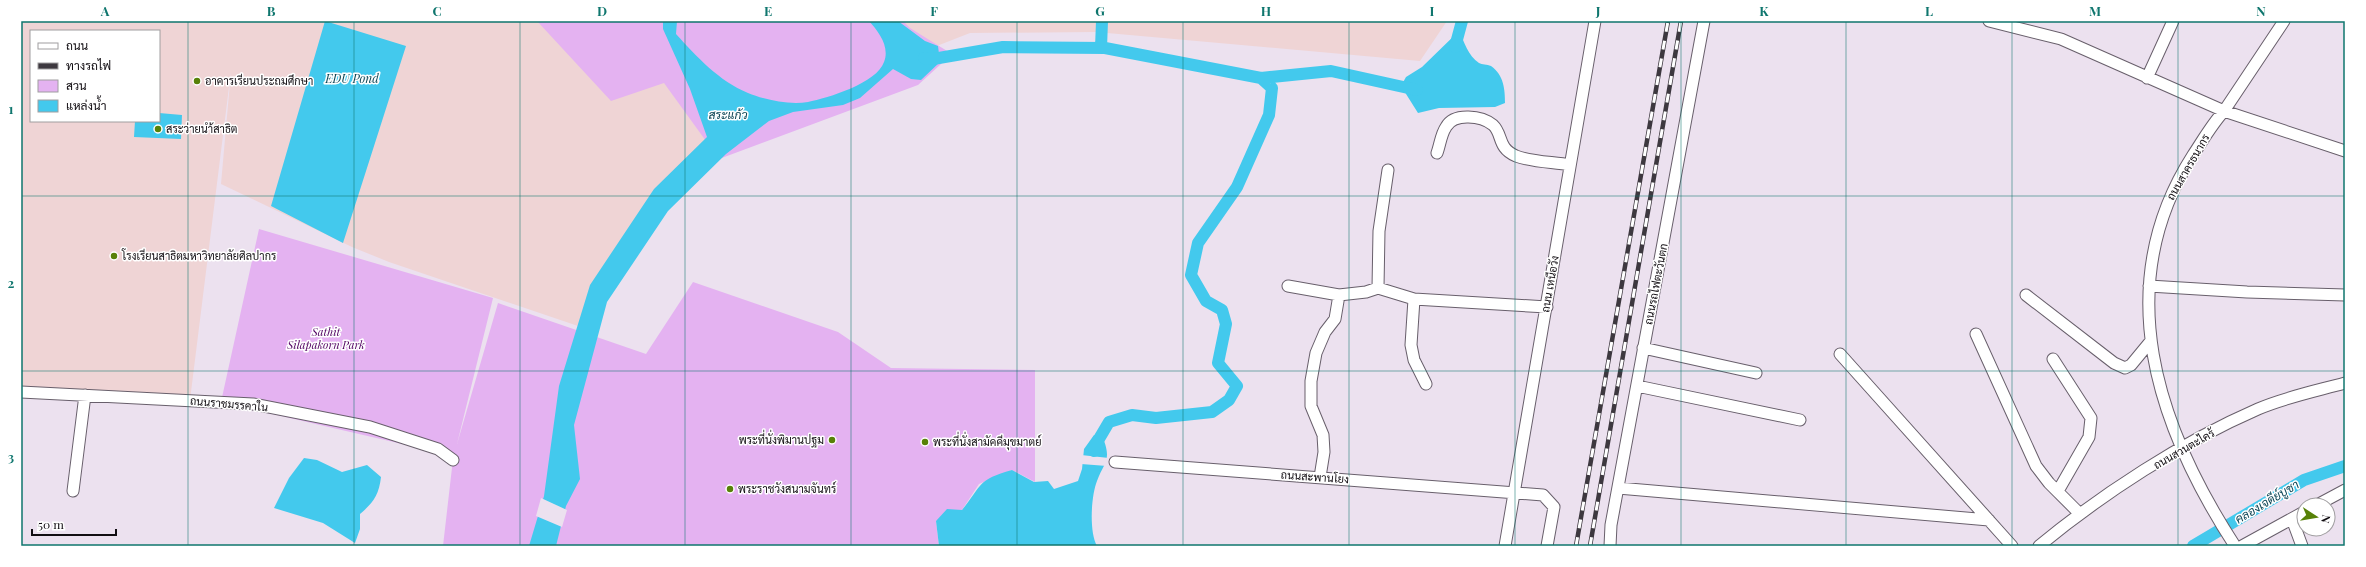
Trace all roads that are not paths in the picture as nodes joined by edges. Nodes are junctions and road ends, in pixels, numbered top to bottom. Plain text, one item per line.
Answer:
1 (1595, 21) edge
2 (1714, 21) edge
3 (1989, 21) edge
4 (2042, 21) edge
5 (2174, 21) edge
6 (2284, 21) edge
7 (1703, 23) edge
8 (2037, 32) junction
9 (2147, 78) junction
10 (2224, 111) junction
11 (2345, 151) edge
12 (1437, 153) dead end
13 (1570, 165) junction
14 (1388, 170) dead end
15 (1288, 286) dead end
16 (2149, 286) junction
17 (1378, 288) junction
18 (1339, 295) junction
19 (2026, 295) dead end
20 (2345, 295) edge
21 (1414, 299) junction
22 (1546, 307) junction
23 (1976, 334) dead end
24 (2150, 342) junction
25 (1644, 348) junction
26 (1840, 354) dead end
27 (2053, 359) dead end
28 (1756, 373) dead end
29 (2345, 382) edge
30 (1426, 384) dead end
31 (1637, 386) junction
32 (21, 392) edge
33 (85, 395) junction
34 (1800, 420) dead end
35 (2183, 448) junction
36 (453, 460) dead end
37 (1115, 462) dead end
38 (1320, 477) junction
39 (1618, 488) junction
40 (2345, 490) edge
41 (73, 491) dead end
42 (2058, 491) junction
43 (1515, 492) junction
44 (2332, 497) edge
45 (2079, 513) junction
46 (2296, 517) edge
47 (2292, 519) junction
48 (1989, 520) junction
49 (2233, 543) edge
50 (1505, 546) edge
51 (1547, 546) edge
52 (1610, 546) edge
53 (2012, 546) edge
54 (2039, 546) edge
55 (2242, 546) edge
56 (2302, 546) edge

1 - 13 street, ถนน เหนือวัง
2 - 7 street
3 - 8 street
4 - 8 street
5 - 9 street
6 - 10 street, ถนนสาครธนากร
7 - 25 street, ถนนรถไฟตะวันตก
8 - 9 street
9 - 10 street
10 - 11 street
10 - 16 street, ถนนสาครธนากร
12 - 13 street
13 - 22 street, ถนน เหนือวัง
14 - 17 street
15 - 18 street
16 - 20 street
16 - 24 street, ถนนสาครธนากร
17 - 18 street
17 - 21 street
18 - 38 street
19 - 24 street
21 - 22 street
21 - 30 street
22 - 43 street, ถนน เหนือวัง
23 - 42 street
24 - 35 street, ถนนสาครธนากร
25 - 28 street
25 - 31 street, ถนนรถไฟตะวันตก
26 - 48 street
27 - 42 street
29 - 35 street, ถนนสวนตะไคร้
31 - 34 street
31 - 39 street, ถนนรถไฟตะวันตก
32 - 33 street, ถนนราชมรรคาใน
33 - 36 street, ถนนราชมรรคาใน
33 - 41 street
35 - 45 street, ถนนสวนตะไคร้
35 - 49 street, ถนนสาครธนากร
37 - 38 street, ถนนสะพานโยง
38 - 43 street, ถนนสะพานโยง
39 - 48 street
39 - 52 street, ถนนรถไฟตะวันตก
40 - 44 street
42 - 45 street
43 - 50 street, ถนน เหนือวัง
43 - 51 street, ถนนสะพานโยง
45 - 54 street, ถนนสวนตะไคร้
46 - 47 street
47 - 55 street
47 - 56 street
48 - 53 street

